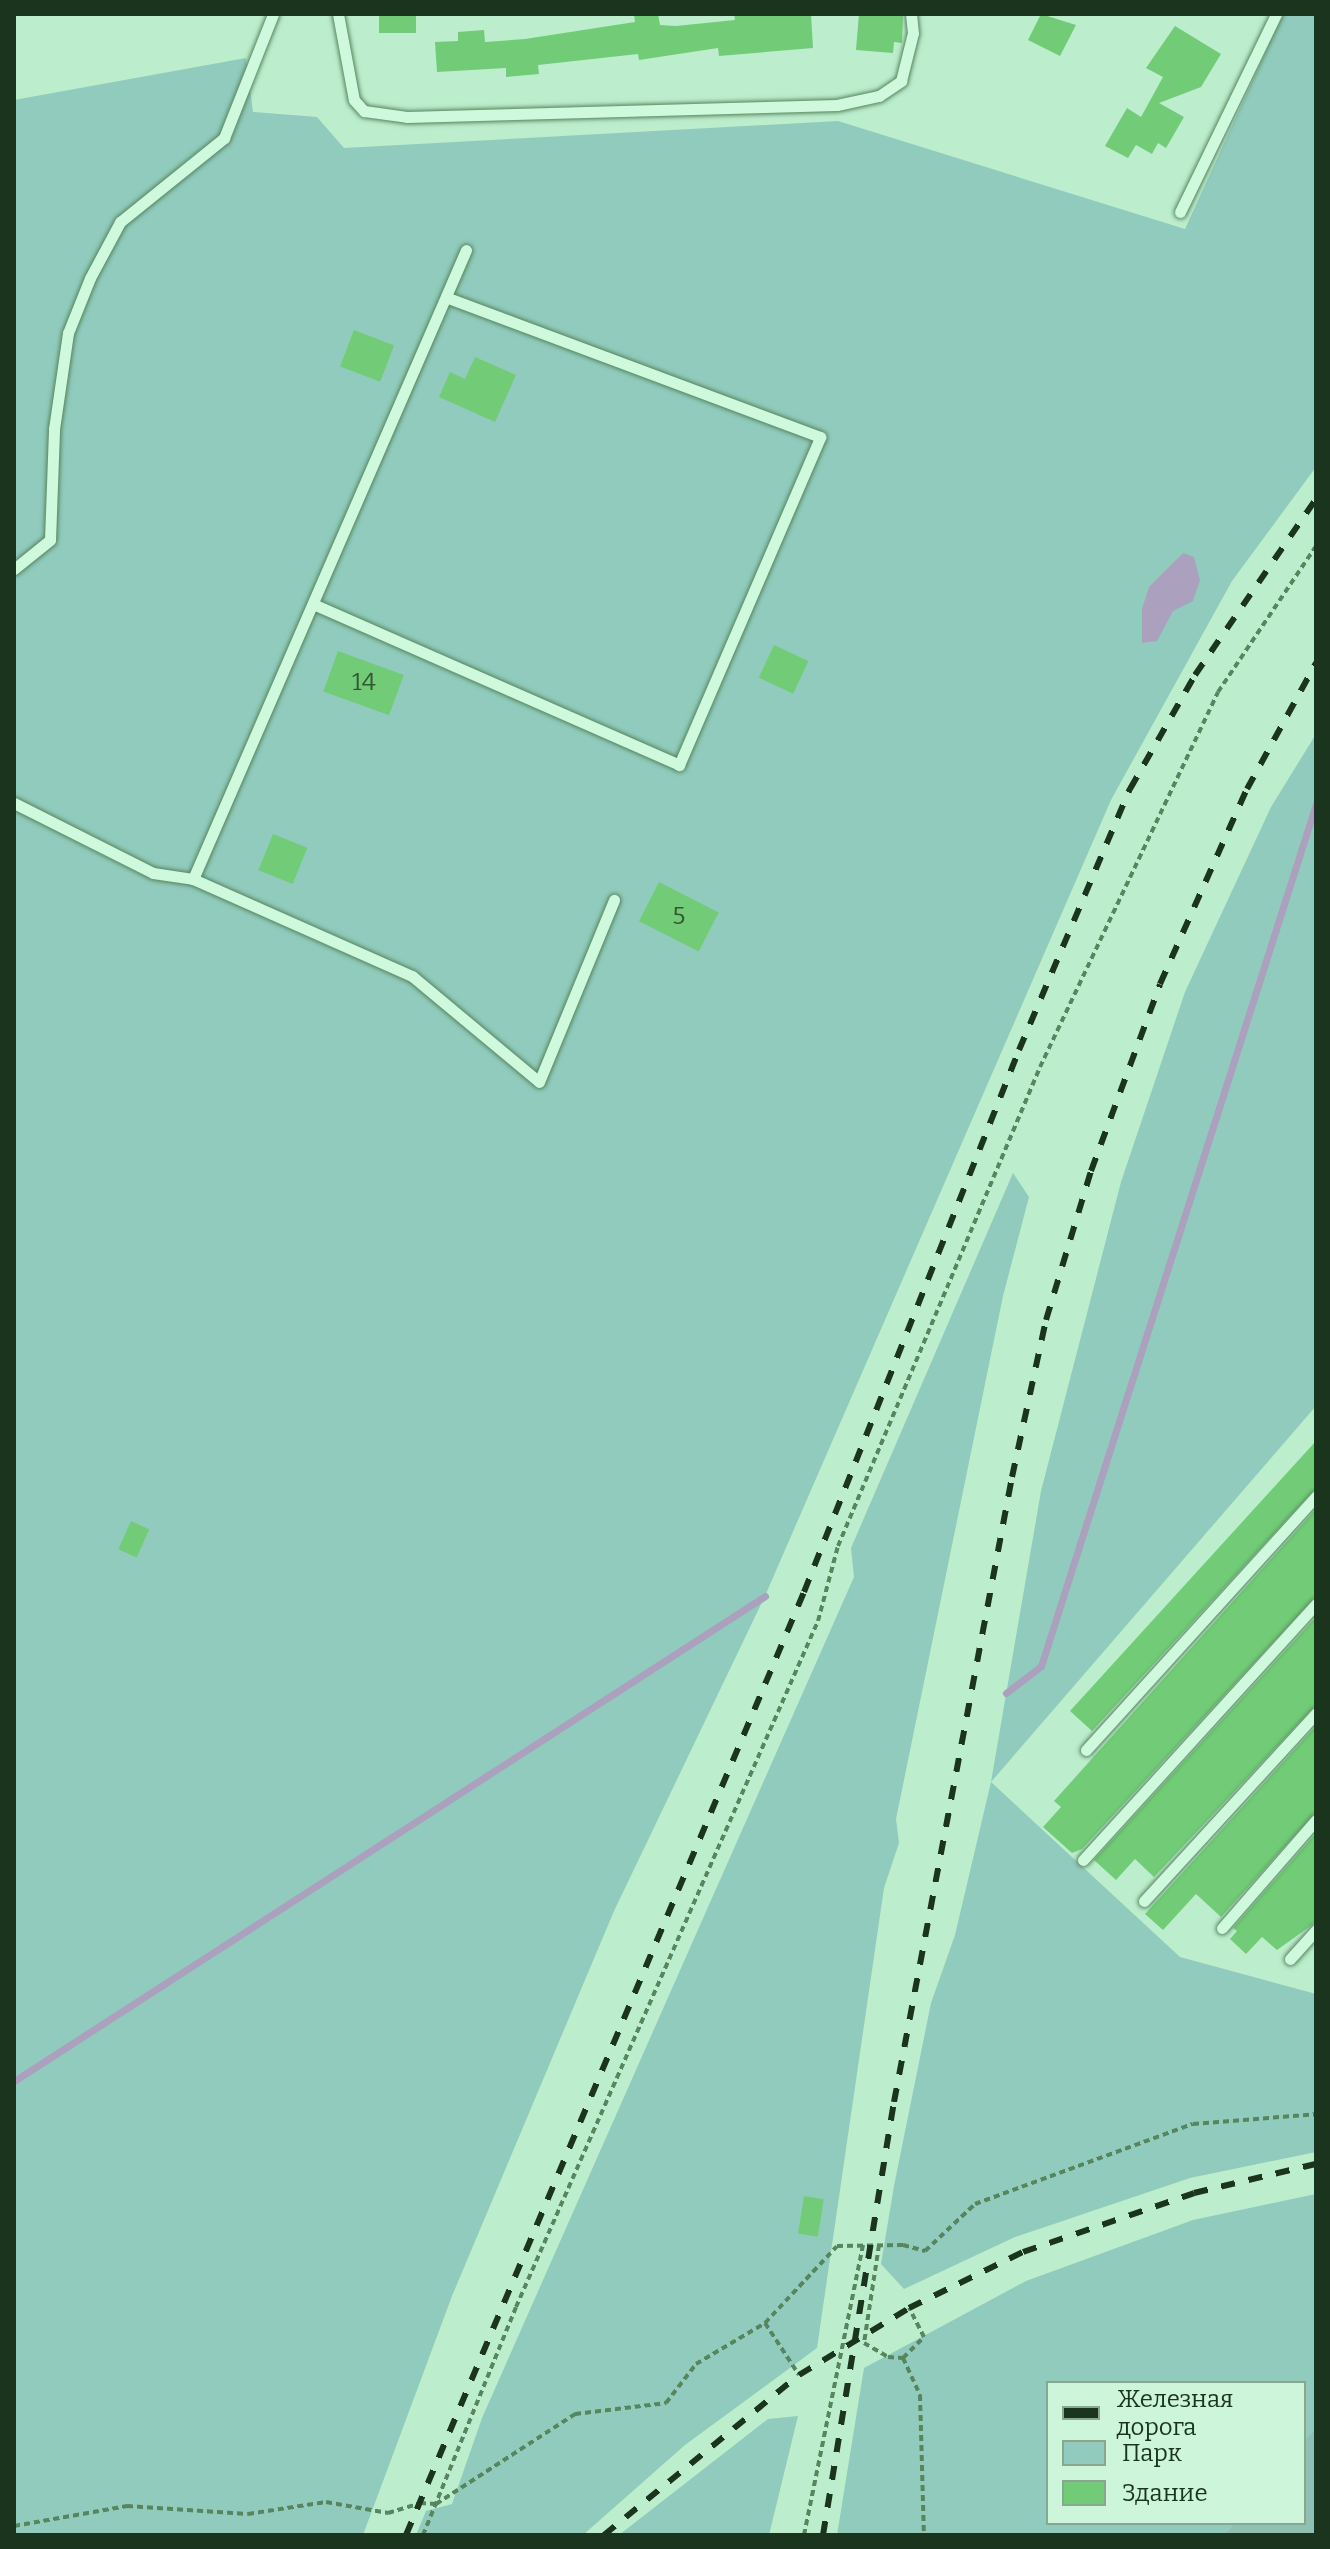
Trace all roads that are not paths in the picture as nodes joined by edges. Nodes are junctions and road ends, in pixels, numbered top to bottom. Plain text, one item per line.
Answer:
1 (273, 14) edge
2 (338, 14) edge
3 (911, 14) edge
4 (1276, 14) edge
5 (1180, 212) dead end
6 (466, 250) dead end
7 (446, 297) junction
8 (14, 569) edge
9 (313, 604) junction
10 (14, 803) edge
11 (193, 879) junction
12 (614, 900) dead end
13 (1316, 1496) edge
14 (1316, 1604) edge
15 (1316, 1713) edge
16 (1086, 1750) dead end
17 (1316, 1820) edge
18 (1083, 1860) dead end
19 (1144, 1901) dead end
20 (1222, 1928) dead end
21 (1316, 1930) edge
22 (1290, 1959) dead end

1 - 8 lane
2 - 3 lane
4 - 5 lane
6 - 7 lane
7 - 9 lane
7 - 9 lane
9 - 11 lane
10 - 11 lane
11 - 12 lane
13 - 16 lane
14 - 18 lane
15 - 19 lane
17 - 20 lane
21 - 22 lane

